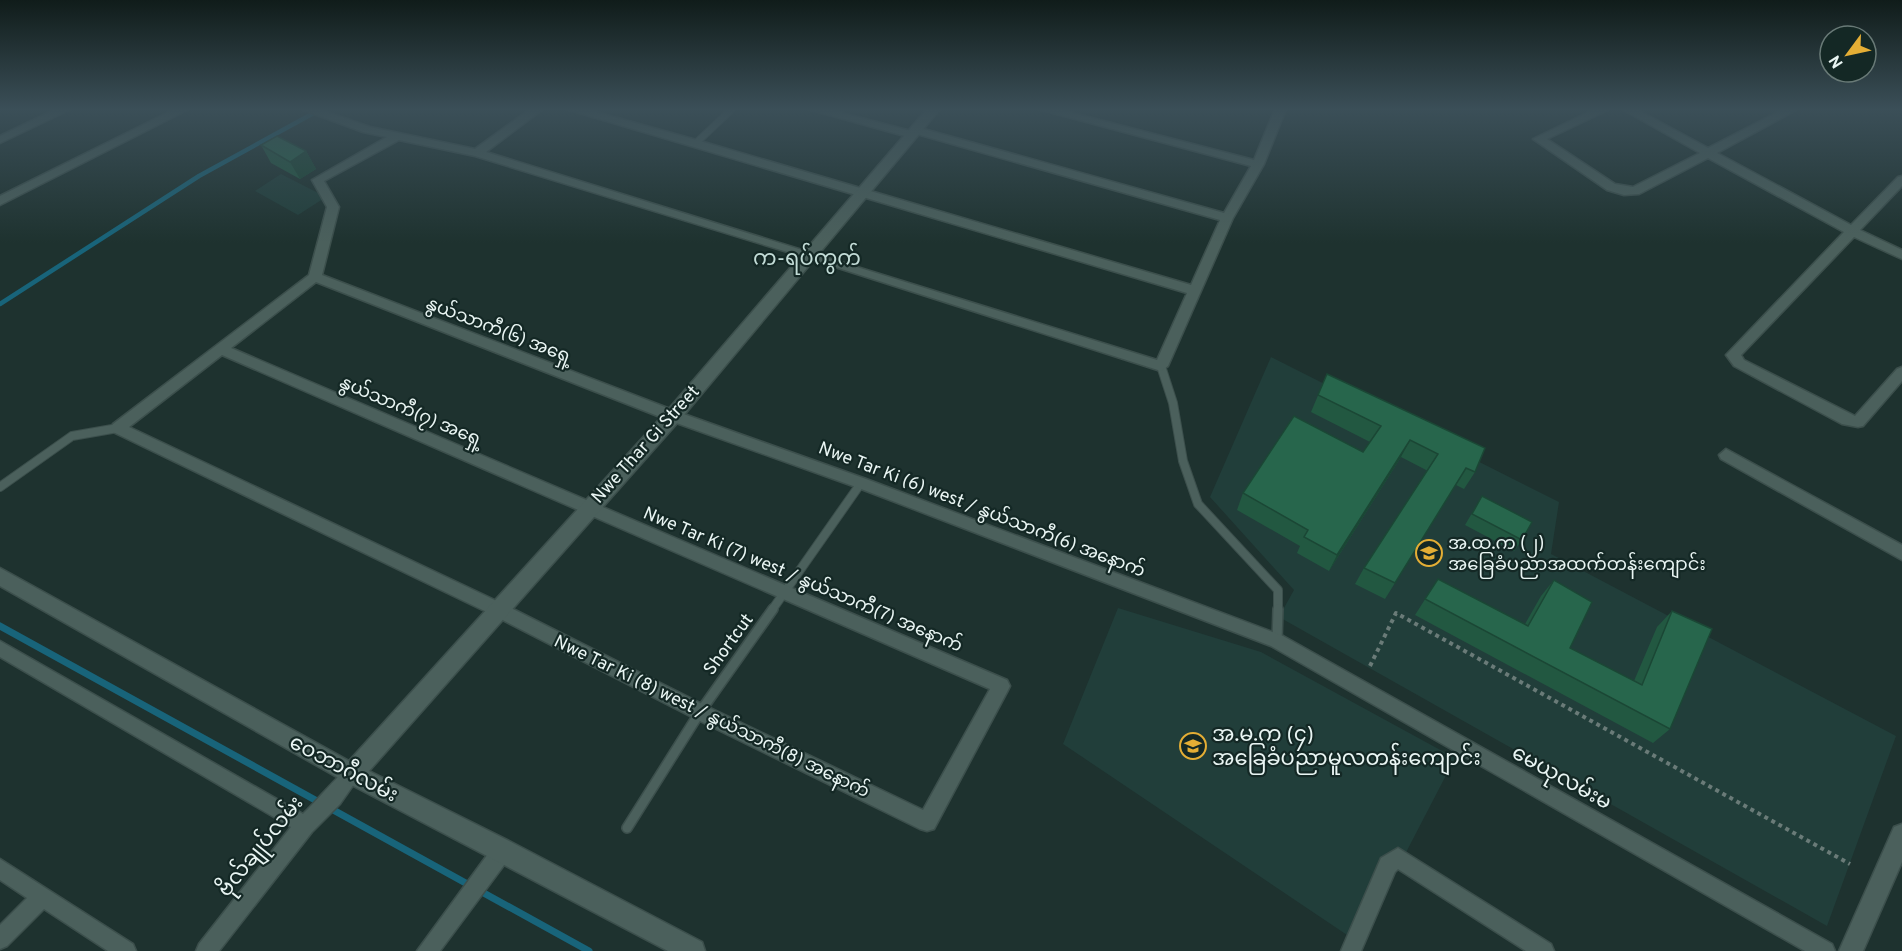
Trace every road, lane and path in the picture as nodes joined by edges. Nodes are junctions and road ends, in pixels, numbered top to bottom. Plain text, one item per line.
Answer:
1 (95, 153) edge
2 (366, 153) edge
3 (478, 153) edge
4 (731, 153) edge
5 (896, 153) edge
6 (989, 153) edge
7 (1216, 153) edge
8 (1262, 153) edge
9 (1561, 153) edge
10 (1706, 153) joint
11 (1258, 164) junction
12 (1902, 179) edge
13 (862, 192) junction
14 (0, 201) edge
15 (1227, 218) junction
16 (1854, 232) junction
17 (811, 255) junction
18 (1902, 255) edge
19 (315, 278) junction
20 (1196, 291) junction
21 (220, 350) junction
22 (1161, 366) junction
23 (1902, 372) edge
24 (672, 416) junction
25 (118, 428) junction
26 (1726, 455) dead end
27 (861, 483) junction
28 (0, 487) edge
29 (588, 508) junction
30 (1902, 553) edge
31 (0, 576) edge
32 (786, 592) junction
33 (497, 609) junction
34 (1277, 641) junction
35 (0, 648) edge
36 (1370, 666) dead end
37 (700, 712) junction
38 (352, 774) junction
39 (311, 818) junction
40 (927, 822) joint
41 (627, 828) dead end
42 (1902, 835) edge
43 (503, 850) junction
44 (1850, 864) dead end
45 (0, 869) edge
46 (43, 896) junction
47 (0, 939) edge
48 (126, 951) edge
49 (206, 951) edge
50 (427, 951) edge
51 (693, 951) edge
52 (1351, 951) edge
53 (1544, 951) edge
54 (1825, 951) edge
55 (1851, 951) edge

1 - 14 street
2 - 19 street
3 - 17 street
4 - 13 street
5 - 13 street, Nwe Thar Gi Street
6 - 15 street
7 - 11 street
8 - 11 street
9 - 10 street
10 - 16 street
11 - 15 street
12 - 16 street
13 - 17 street, Nwe Thar Gi Street
13 - 20 street
15 - 20 street
16 - 18 street
16 - 23 street
17 - 22 street
17 - 24 street, Nwe Thar Gi Street
19 - 21 street
19 - 24 street, နွယ်သာကီ(၆) အရှေ့
20 - 22 street
21 - 25 street
21 - 29 street, နွယ်သာကီ(၇) အရှေ့
22 - 34 lane
24 - 27 street, Nwe Tar Ki (6) west / နွယ်သာကီ(6) အနောက်
24 - 29 street, Nwe Thar Gi Street
25 - 28 lane
25 - 33 street, Nwe Tar Ki (8) west / နွယ်သာကီ(8) အနောက်
26 - 30 street
27 - 32 lane, Shortcut
27 - 34 street, Nwe Tar Ki (6) west / နွယ်သာကီ(6) အနောက်
29 - 32 street, Nwe Tar Ki (7) west / နွယ်သာကီ(7) အနောက်
29 - 33 street, Nwe Thar Gi Street
31 - 38 street, ဝေဘာဂီလမ်း
32 - 37 lane, Shortcut
32 - 40 street, Nwe Tar Ki (7) west / နွယ်သာကီ(7) အနောက်
33 - 37 street, Nwe Tar Ki (8) west / နွယ်သာကီ(8) အနောက်
33 - 38 street, Nwe Thar Gi Street
34 - 54 street, မေယုလမ်းမ
35 - 39 street
36 - 44 path
37 - 40 street, Nwe Tar Ki (8) west / နွယ်သာကီ(8) အနောက်
37 - 41 lane, Shortcut
38 - 39 street, ဗိုလ်ချုပ်လမ်း
38 - 43 street, ဝေဘာဂီလမ်း
39 - 49 street, ဗိုလ်ချုပ်လမ်း
42 - 55 street
43 - 50 street
43 - 51 street, ဝေဘာဂီလမ်း
45 - 46 street
46 - 47 street
46 - 48 street
52 - 53 street

